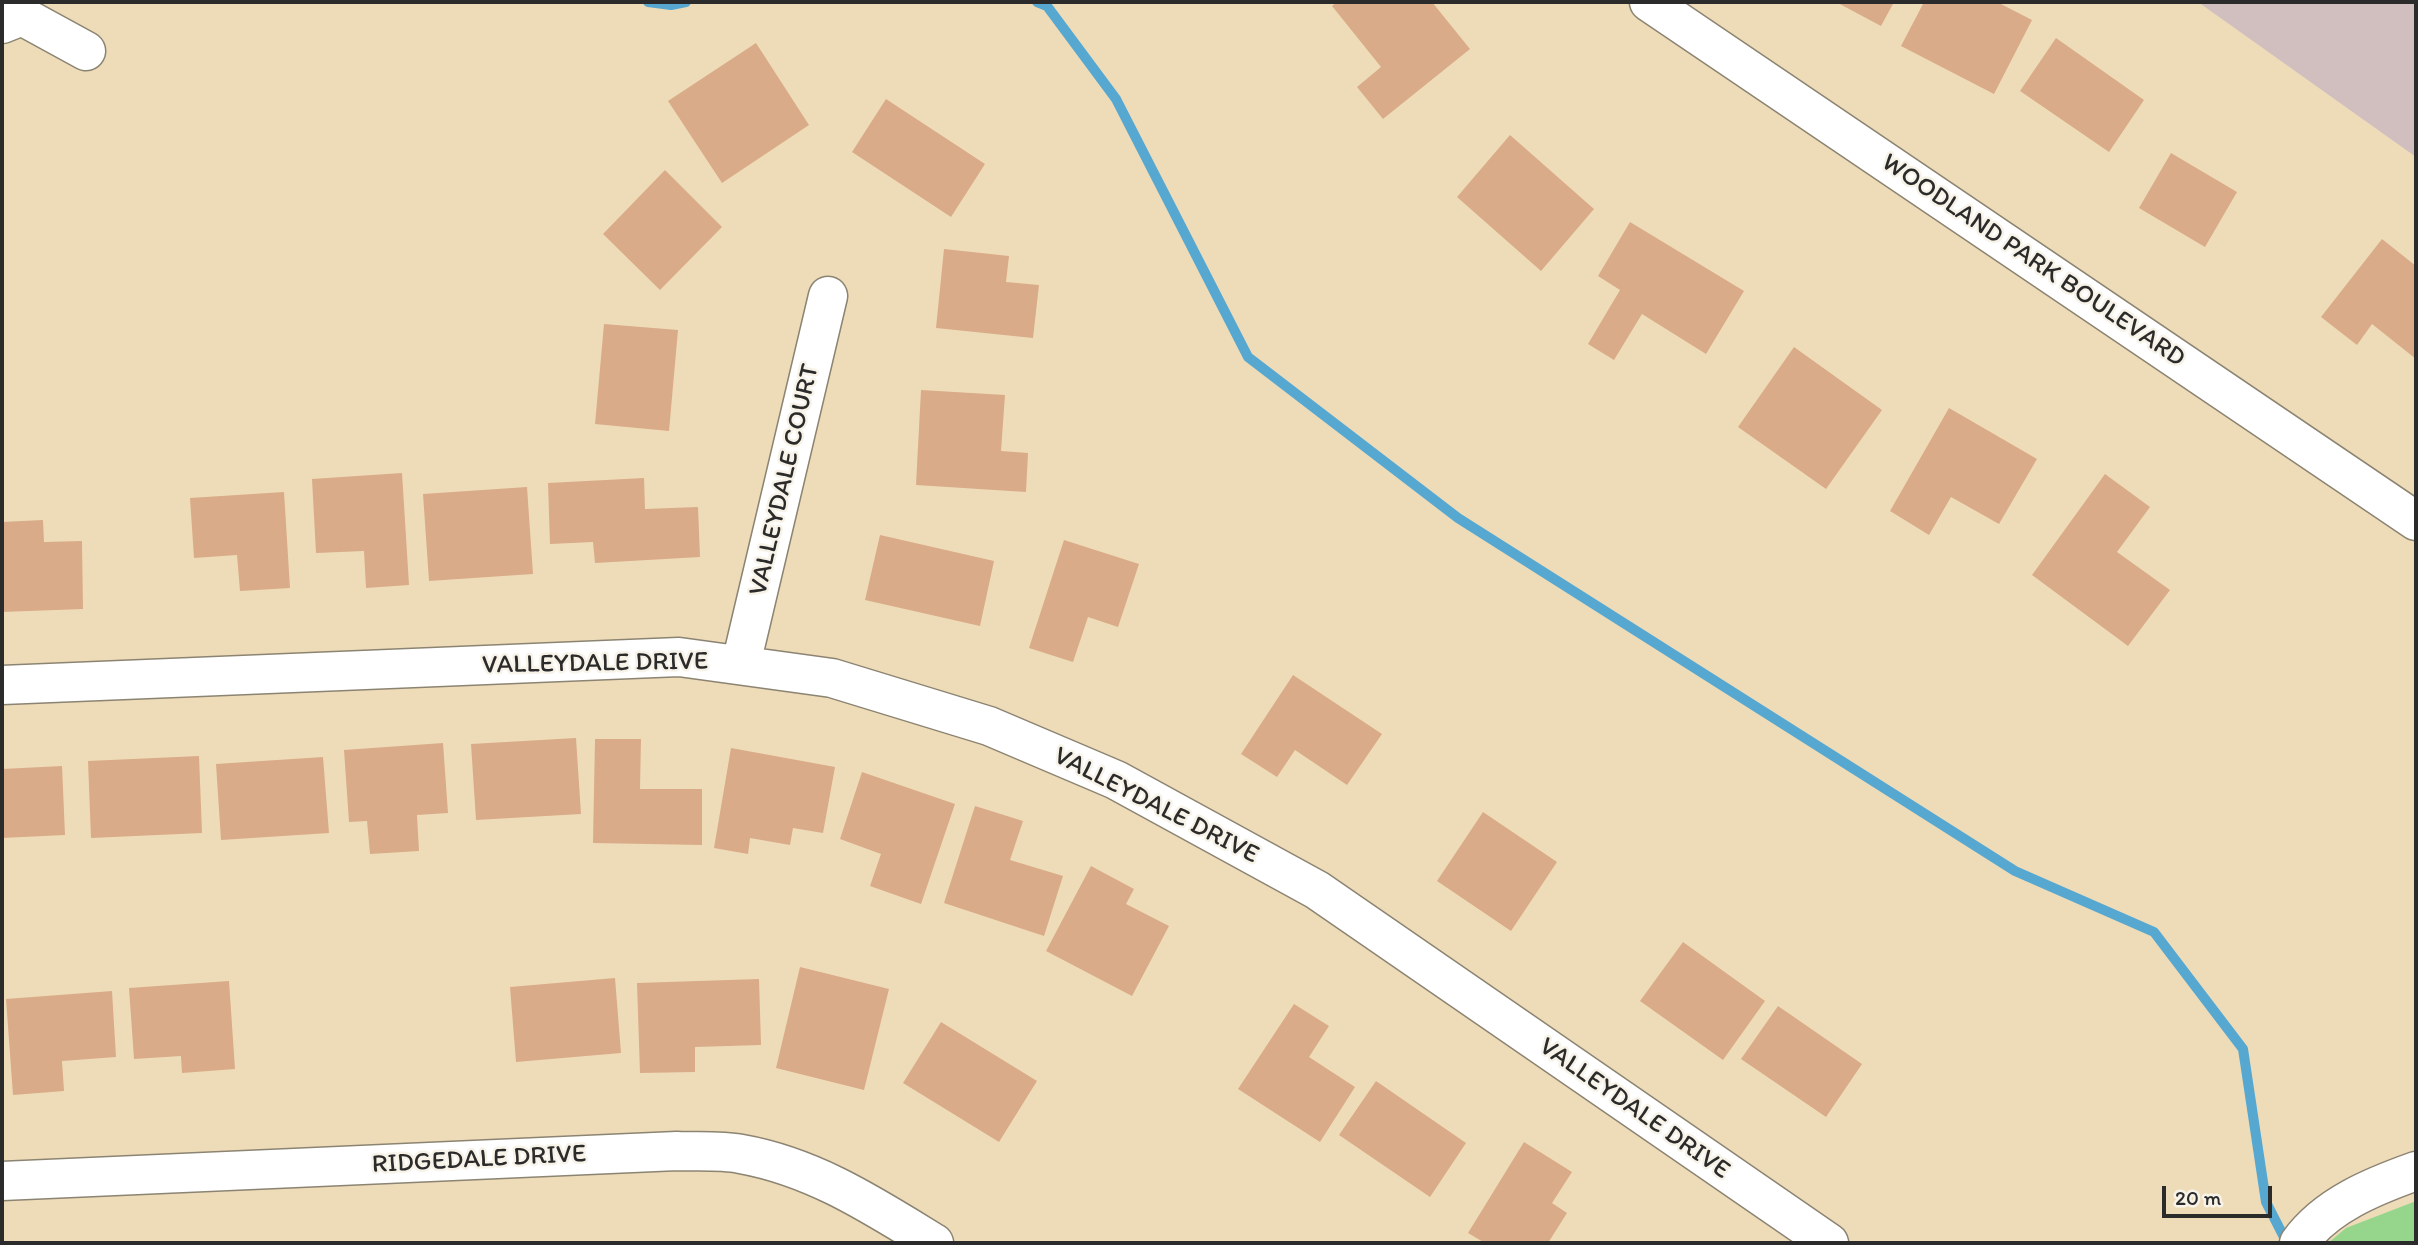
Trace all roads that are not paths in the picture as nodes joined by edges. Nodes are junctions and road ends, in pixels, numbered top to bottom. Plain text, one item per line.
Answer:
1 (1649, 2) edge
2 (2, 24) edge
3 (86, 51) dead end
4 (828, 296) dead end
5 (2416, 521) edge
6 (741, 664) junction
7 (2, 685) edge
8 (2416, 1171) edge
9 (2, 1181) edge
10 (934, 1243) edge
11 (1829, 1243) edge
12 (2299, 1243) edge

1 - 5 street, WOODLAND PARK BOULEVARD
2 - 3 street
4 - 6 street, VALLEYDALE COURT
6 - 7 street, VALLEYDALE DRIVE
6 - 11 street, VALLEYDALE DRIVE
8 - 12 street
9 - 10 street, RIDGEDALE DRIVE

